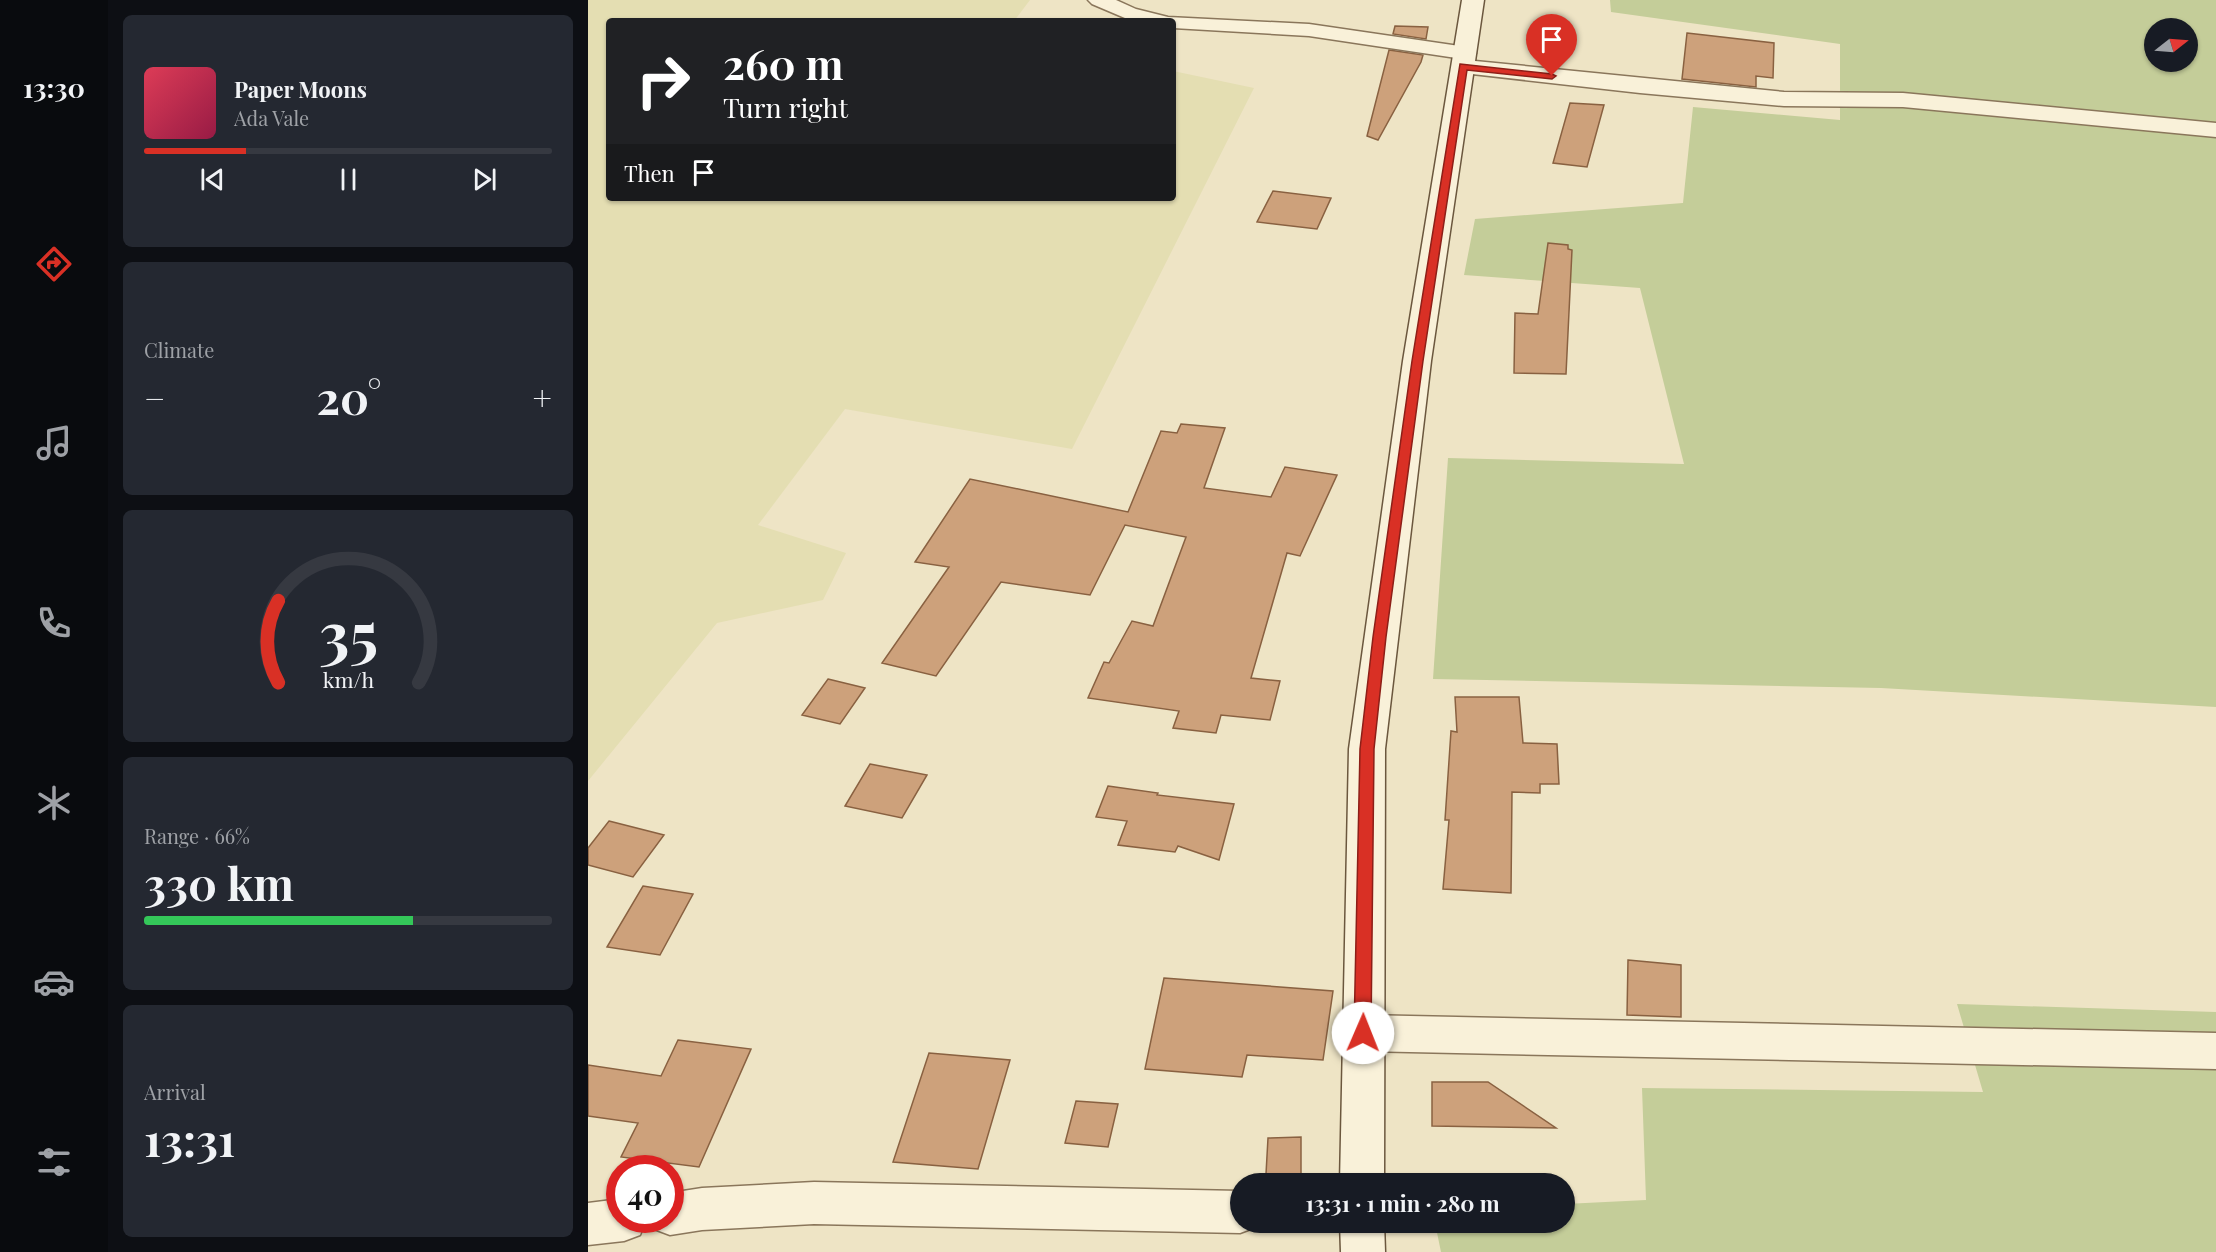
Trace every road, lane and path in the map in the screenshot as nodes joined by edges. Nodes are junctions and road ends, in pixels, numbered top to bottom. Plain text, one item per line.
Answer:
1 (1099, 0) edge
2 (1473, 0) edge
3 (1147, 18) edge
4 (1176, 22) edge
5 (1464, 60) junction
6 (2216, 130) edge
7 (1363, 1033) junction
8 (2216, 1051) edge
9 (1362, 1173) edge
10 (1230, 1212) edge
11 (684, 1213) edge
12 (606, 1222) edge
13 (588, 1224) edge
14 (1362, 1233) edge
15 (1363, 1252) edge

1 - 3 street
2 - 5 street
4 - 5 street
5 - 6 street
5 - 7 street
7 - 8 street
7 - 9 street
10 - 11 street
12 - 13 street
14 - 15 street

